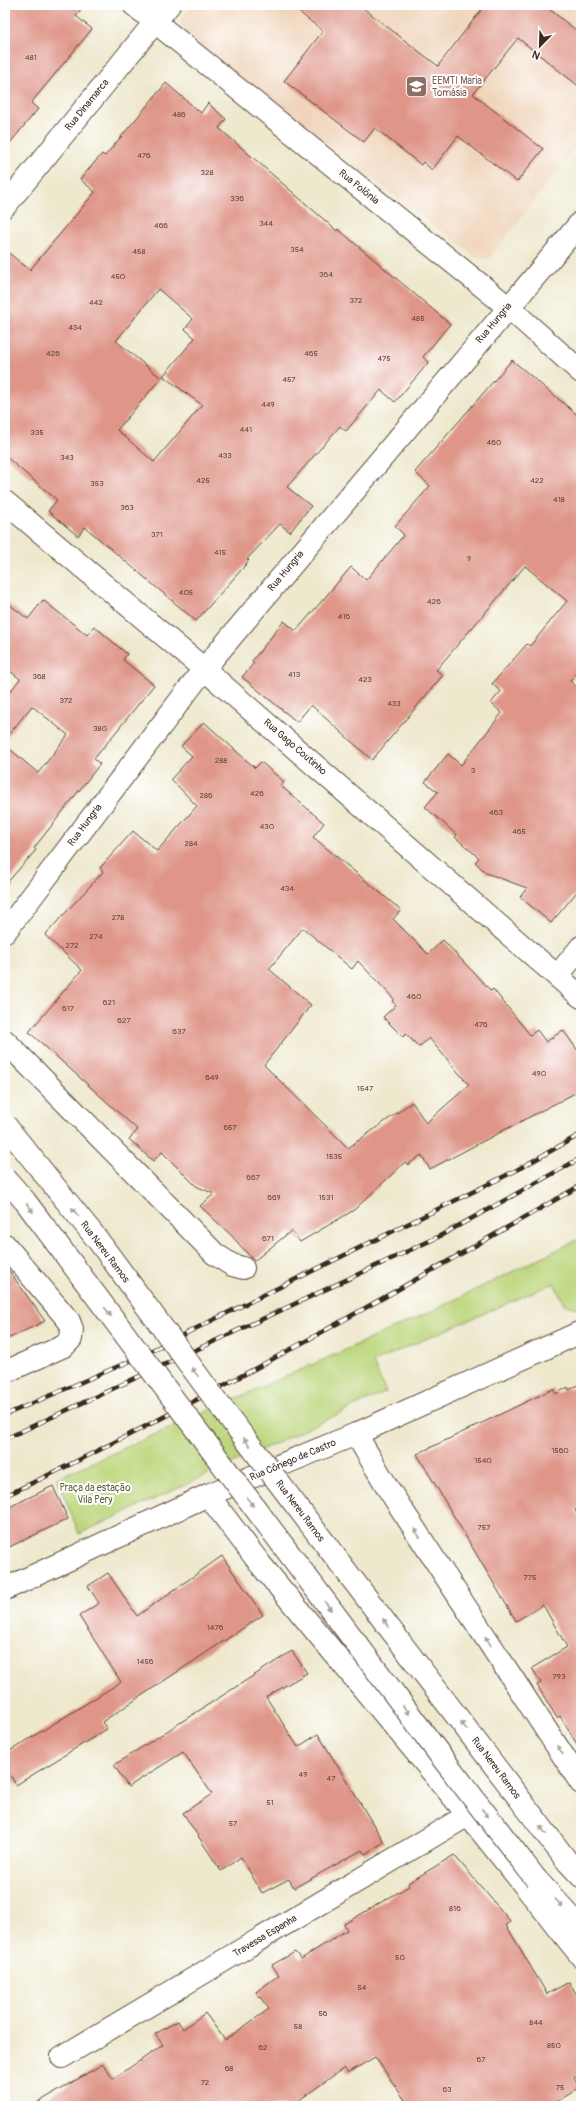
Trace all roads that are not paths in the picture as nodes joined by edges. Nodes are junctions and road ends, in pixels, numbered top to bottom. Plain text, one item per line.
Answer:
1 (134, 5) edge
2 (169, 5) edge
3 (154, 23) junction
4 (5, 206) edge
5 (581, 222) edge
6 (508, 307) junction
7 (581, 372) edge
8 (5, 502) edge
9 (204, 669) junction
10 (5, 932) edge
11 (581, 947) edge
12 (558, 975) junction
13 (581, 997) edge
14 (5, 1041) edge
15 (5, 1125) edge
16 (5, 1178) edge
17 (5, 1245) edge
18 (243, 1268) dead end
19 (581, 1332) edge
20 (5, 1372) edge
21 (356, 1434) junction
22 (208, 1495) junction
23 (5, 1589) edge
24 (581, 1783) edge
25 (468, 1815) junction
26 (574, 1868) edge
27 (581, 1928) edge
28 (581, 1956) edge
29 (62, 2057) dead end

1 - 3 street, Rua Polônia
2 - 3 street, Rua Dinamarca
3 - 4 street, Rua Dinamarca
3 - 6 street, Rua Polônia
5 - 6 street, Rua Hungria
6 - 7 street, Rua Polônia
6 - 9 street, Rua Hungria
8 - 9 street, Rua Gago Coutinho
9 - 10 street, Rua Hungria
9 - 12 street, Rua Gago Coutinho
11 - 12 street
12 - 13 street, Rua Gago Coutinho
14 - 18 street
26 -> 15 street, Rua Nereu Ramos, bridge
16 -> 27 street, bridge
17 - 20 street
19 - 21 street, Rua Cônego de Castro
21 - 22 street, Rua Cônego de Castro
24 -> 21 street
22 - 23 street, Rua Cônego de Castro
22 - 25 street
25 - 28 street
25 - 29 street, Travessa Espanha

